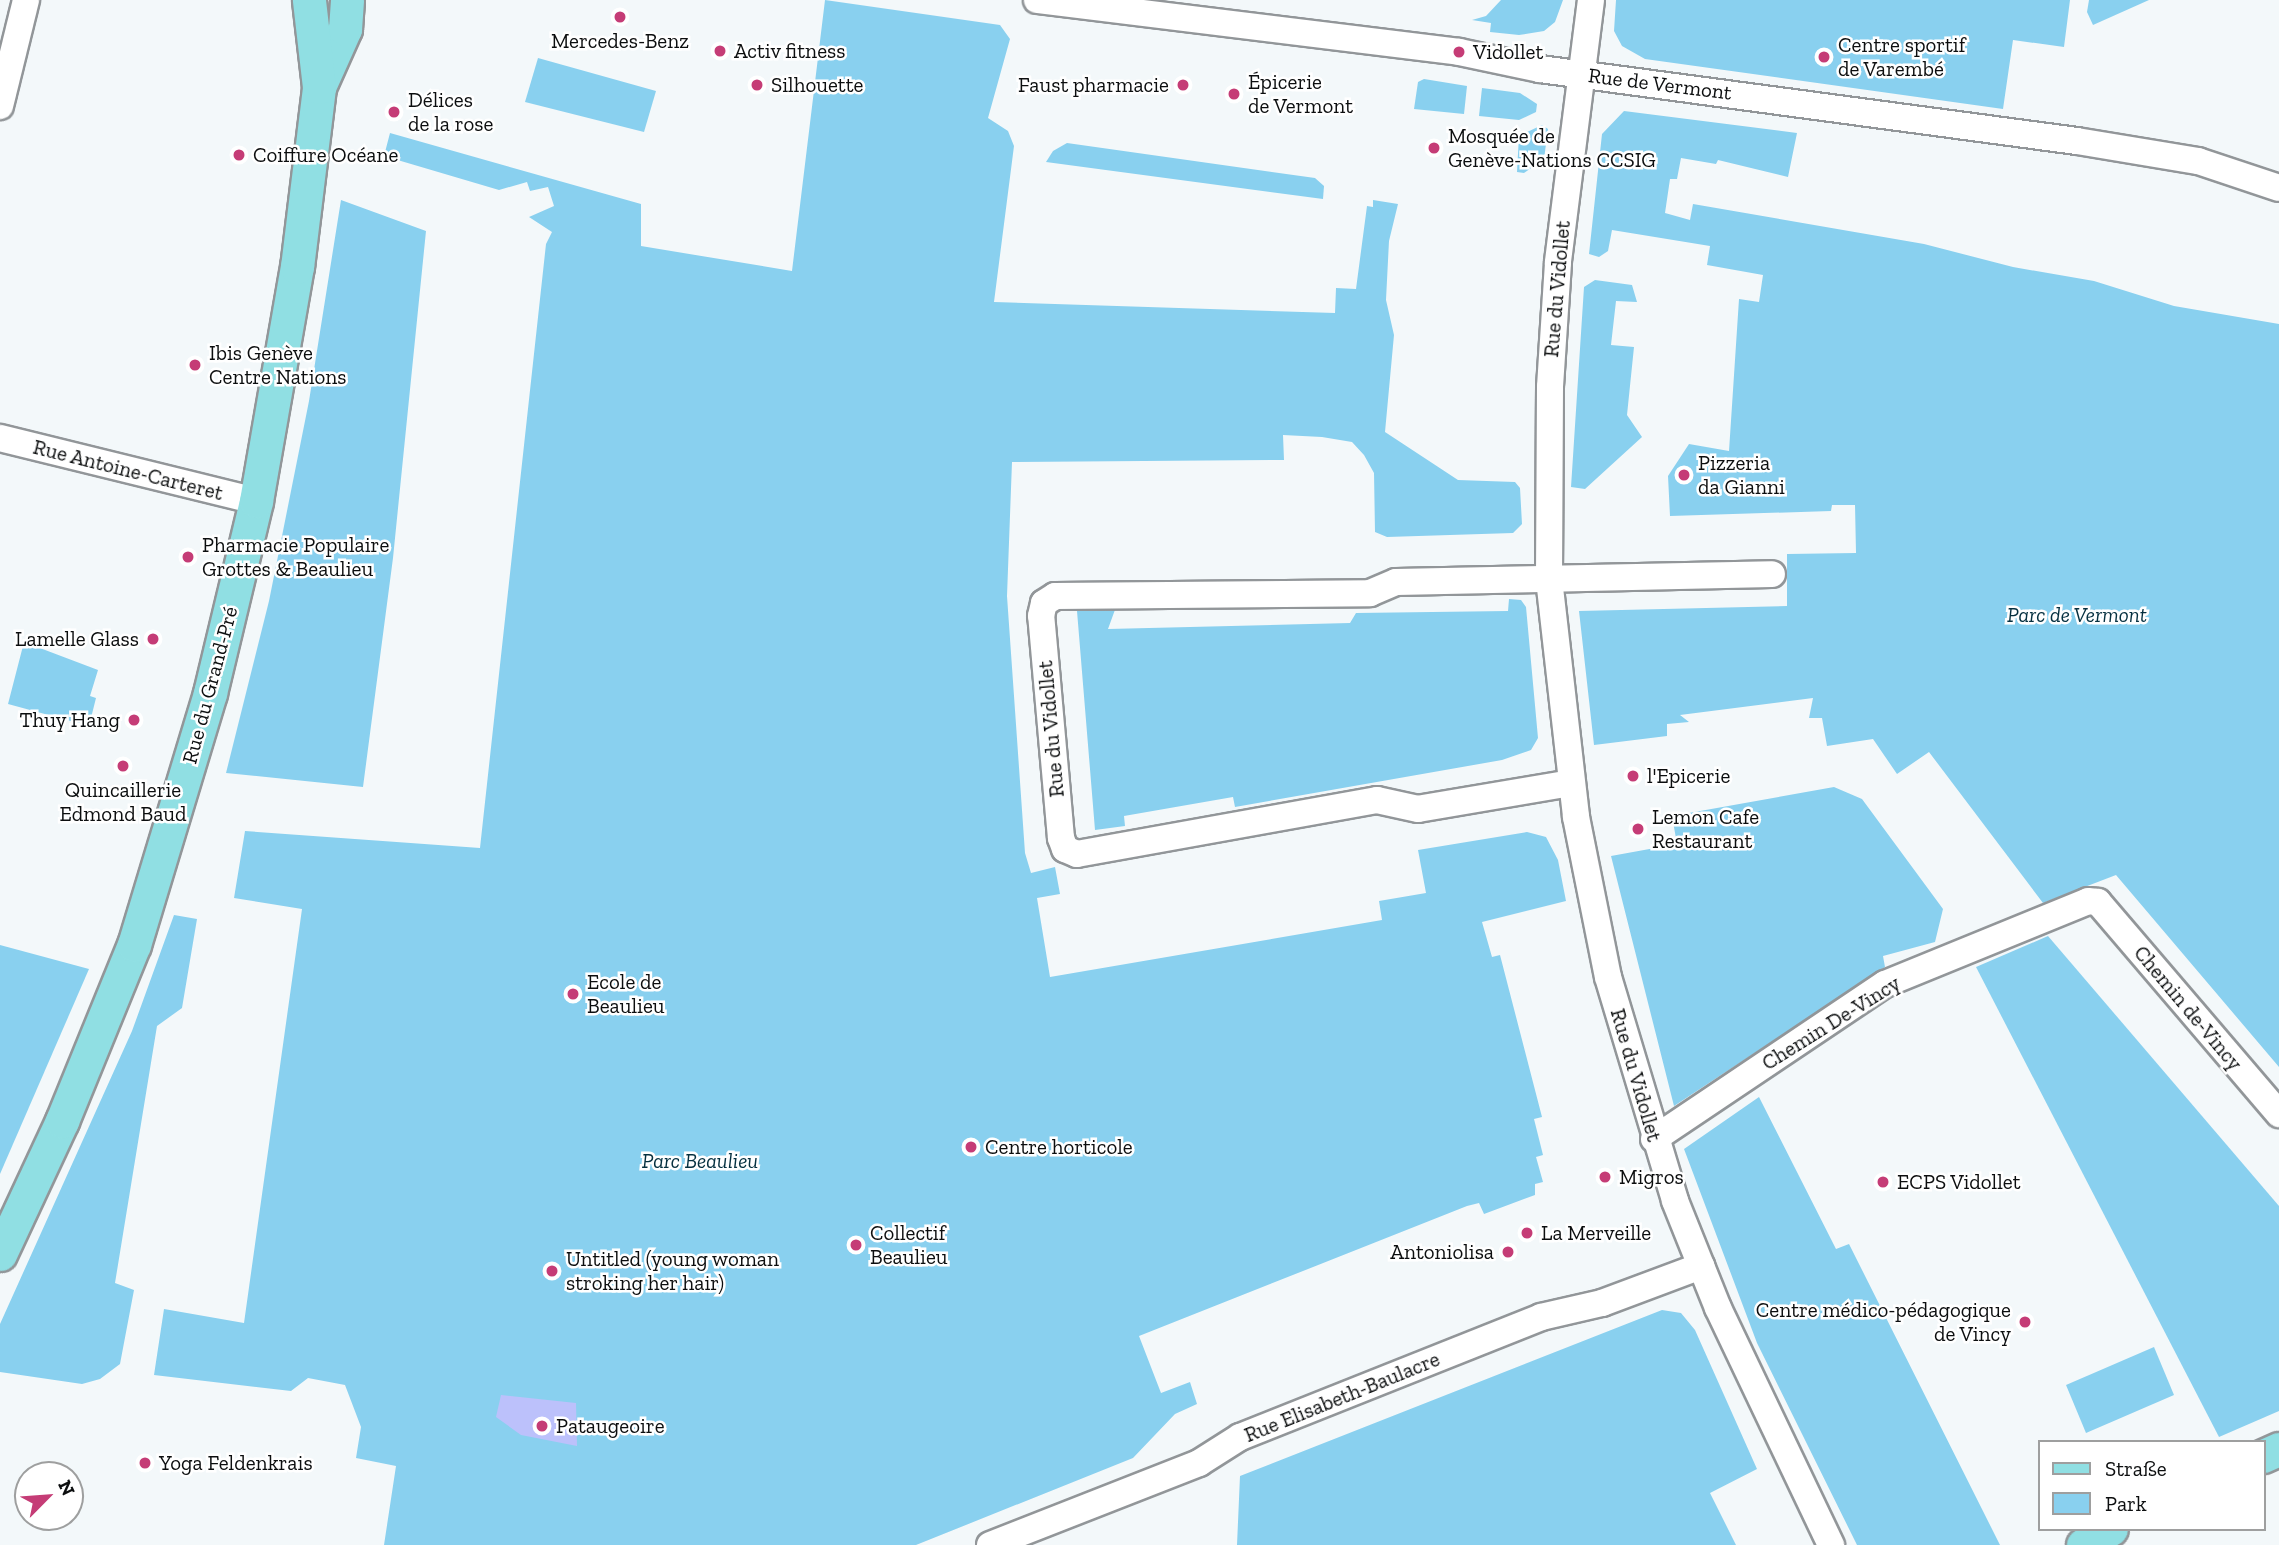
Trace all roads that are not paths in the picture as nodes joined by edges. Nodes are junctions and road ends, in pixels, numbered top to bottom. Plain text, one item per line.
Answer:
1 (26, 0) edge
2 (309, 0) edge
3 (347, 0) edge
4 (1037, 0) edge
5 (1591, 0) edge
6 (1580, 74) junction
7 (319, 87) junction
8 (0, 106) edge
9 (2279, 188) edge
10 (0, 438) edge
11 (256, 501) junction
12 (1772, 574) dead end
13 (1549, 579) junction
14 (1571, 783) junction
15 (2098, 902) joint
16 (2279, 1114) edge
17 (1654, 1139) junction
18 (0, 1254) edge
19 (1701, 1266) junction
20 (2108, 1531) edge
21 (990, 1545) edge
22 (1831, 1545) edge
23 (2083, 1545) edge

1 - 8 street
2 - 7 main road, Rue du Grand-Pré
3 - 7 main road, Rue du Grand-Pré
4 - 6 street, Rue de Vermont
5 - 6 street, Rue du Vidollet
6 - 9 street, Rue de Vermont
6 - 13 street, Rue du Vidollet
7 - 11 main road, Rue du Grand-Pré
10 - 11 street, Rue Antoine-Carteret
11 - 18 main road, Rue du Grand-Pré
12 - 13 street, Rue du Vidollet
13 - 14 street, Rue du Vidollet
13 - 14 street, Rue du Vidollet
14 - 17 street, Rue du Vidollet
15 - 16 street, Chemin de-Vincy
15 - 17 street, Chemin De-Vincy
17 - 19 street, Rue du Vidollet
19 - 21 street, Rue Elisabeth-Baulacre
19 - 22 street, Rue du Vidollet
20 - 23 main road

